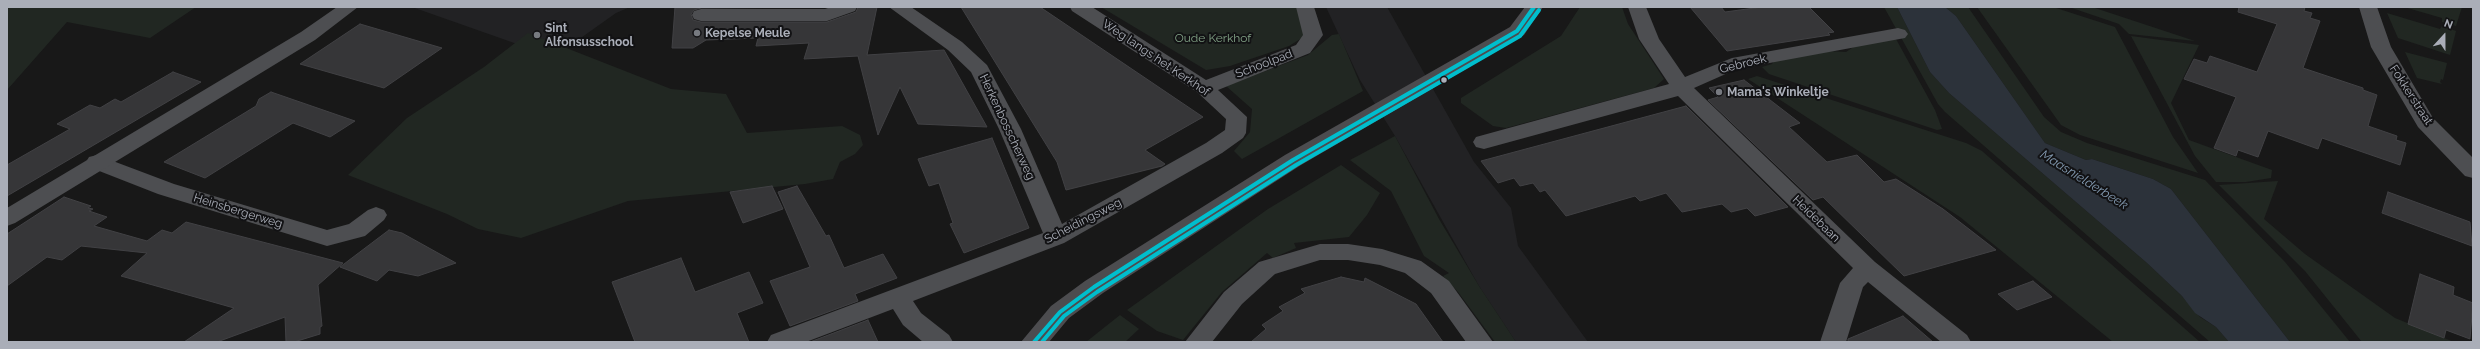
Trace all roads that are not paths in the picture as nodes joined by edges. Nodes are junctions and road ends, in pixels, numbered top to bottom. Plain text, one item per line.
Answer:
1 (349, 7) edge
2 (848, 7) edge
3 (898, 7) edge
4 (1079, 7) edge
5 (1304, 7) edge
6 (1534, 7) edge
7 (1637, 7) edge
8 (2368, 7) edge
9 (701, 15) dead end
10 (1898, 34) dead end
11 (1681, 87) junction
12 (1204, 88) junction
13 (1235, 133) joint
14 (1484, 142) dead end
15 (97, 162) junction
16 (2473, 171) edge
17 (376, 215) dead end
18 (7, 218) edge
19 (1056, 237) junction
20 (1866, 268) junction
21 (898, 296) junction
22 (780, 342) edge
23 (940, 342) edge
24 (1034, 342) edge
25 (1198, 342) edge
26 (1480, 342) edge
27 (1833, 342) edge
28 (1958, 342) edge

1 - 15 street
2 - 9 street
3 - 19 street, Herkenbosscherweg
4 - 12 street, Weg langs het Kerkhof
5 - 12 street, Schoolpad
6 - 24 main road
7 - 11 street
8 - 16 street, Fokkerstraat
10 - 11 street, Gebroek
11 - 14 street
11 - 20 street, Heidebaan
12 - 13 street, Weg langs het Kerkhof
13 - 19 street, Scheidingsweg
15 - 17 street, Heinsbergerweg
15 - 18 street
19 - 21 street, Scheidingsweg
20 - 27 street
20 - 28 street, Heidebaan
21 - 22 street, Scheidingsweg
21 - 23 street
25 - 26 street

